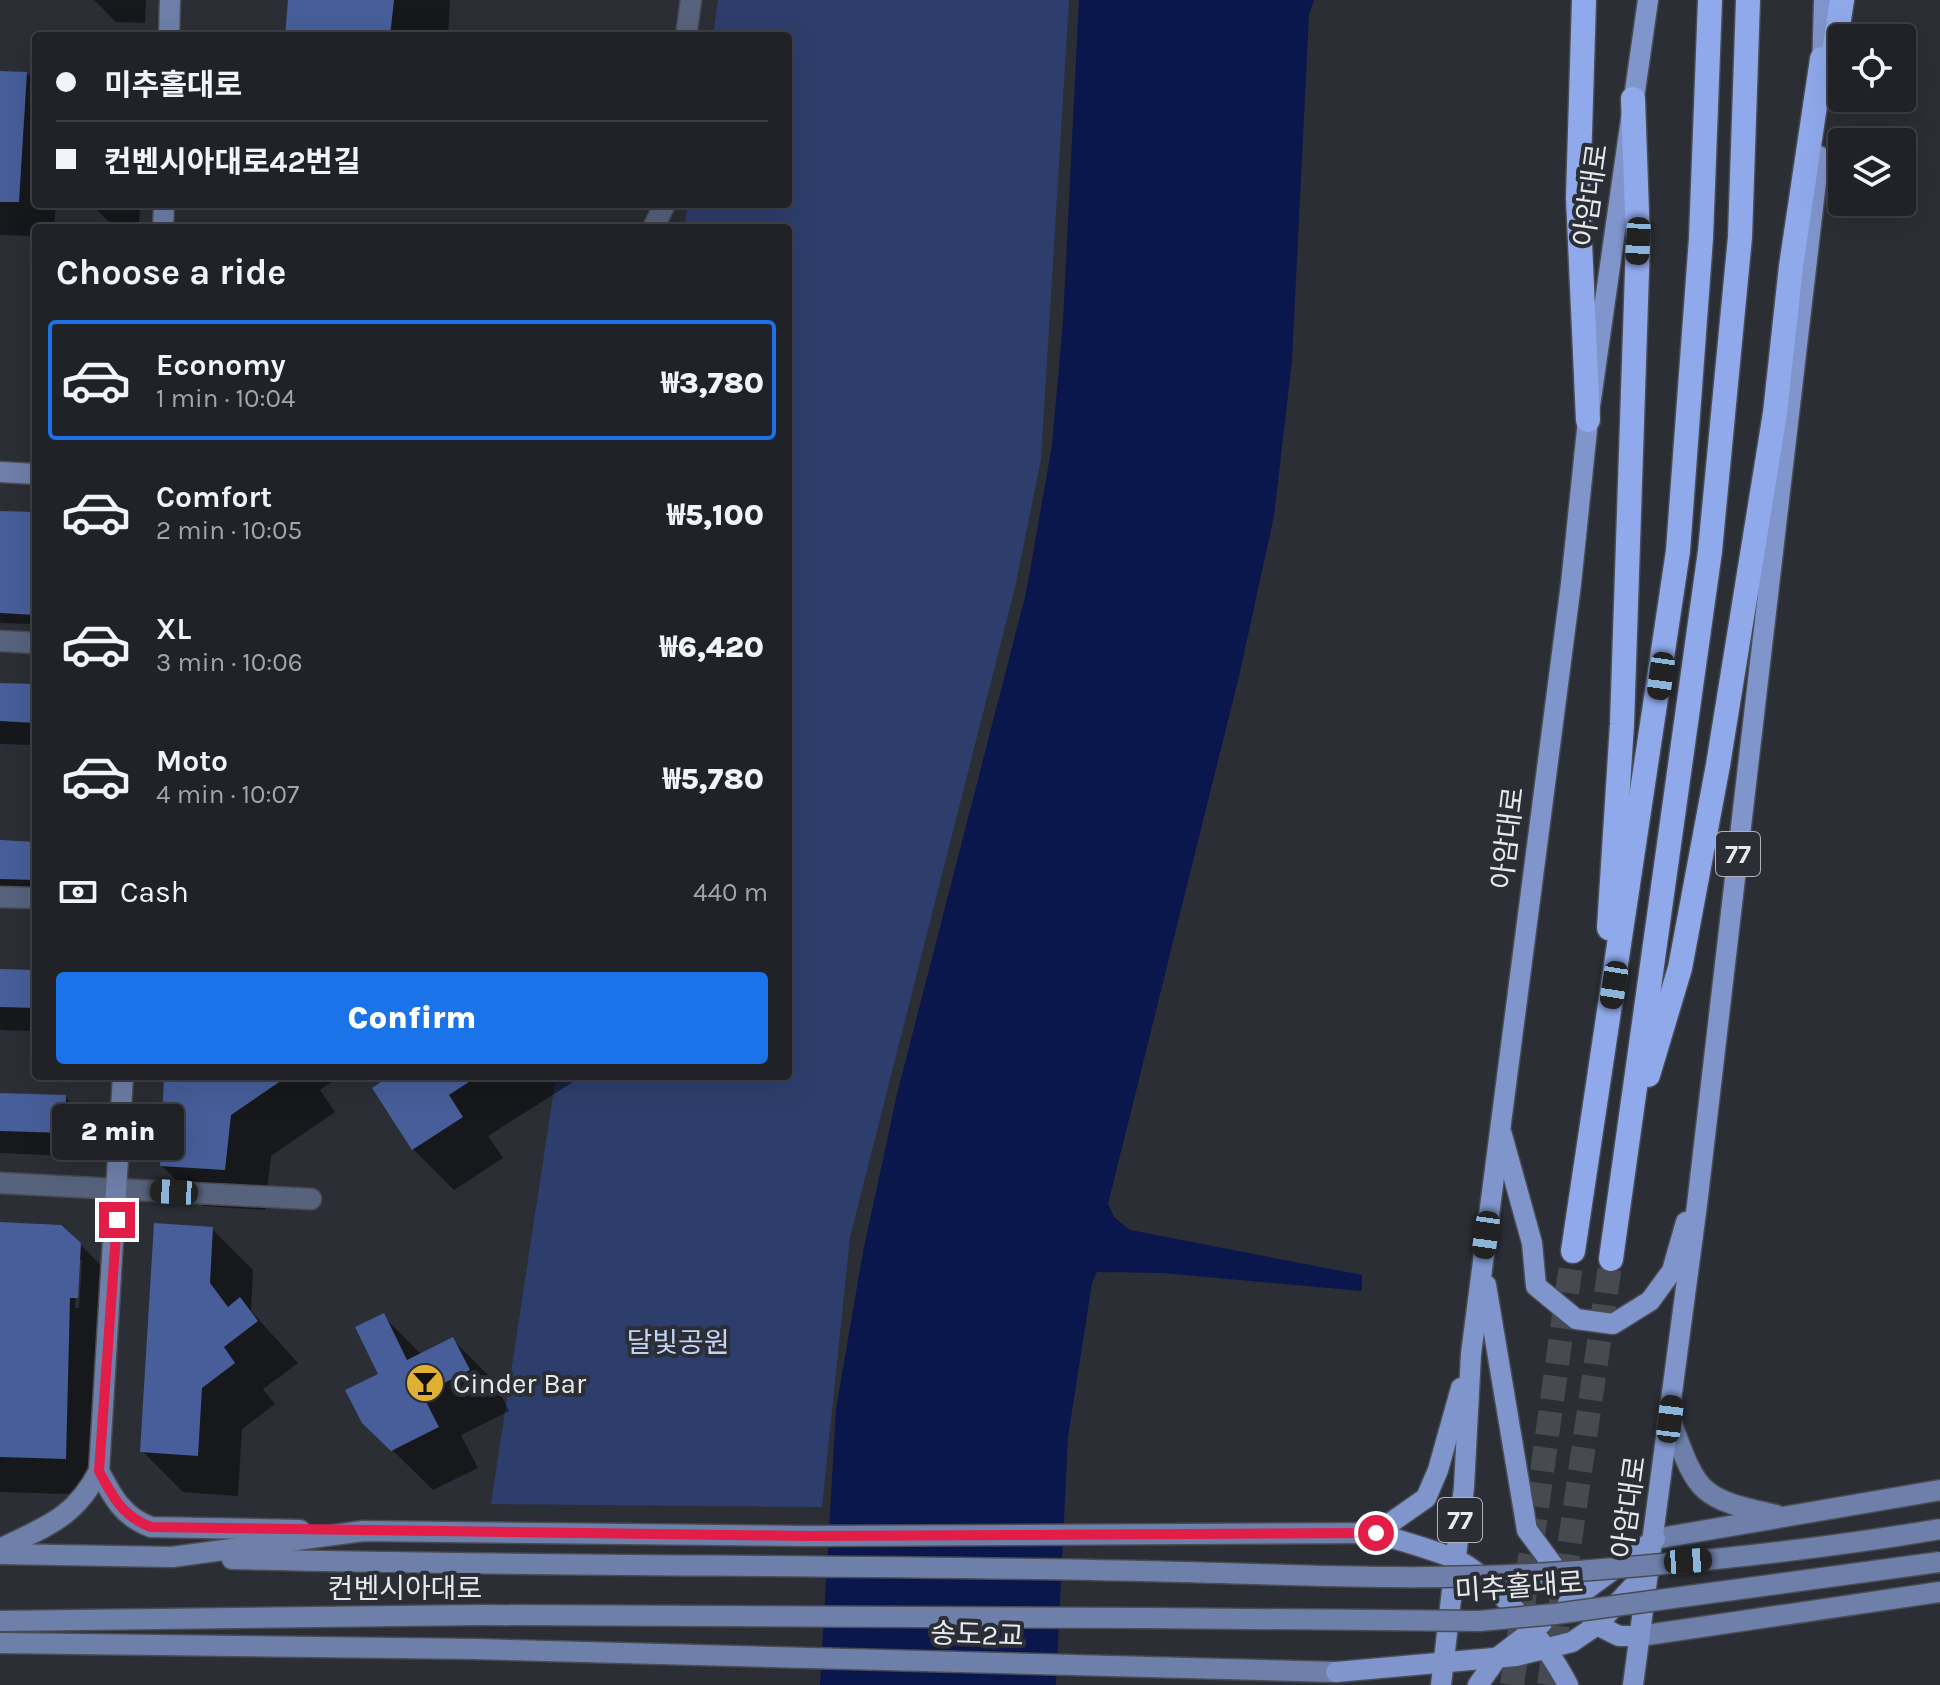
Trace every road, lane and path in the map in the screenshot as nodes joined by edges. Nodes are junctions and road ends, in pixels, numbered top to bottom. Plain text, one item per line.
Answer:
1 (170, 0) edge
2 (691, 0) edge
3 (1584, 0) edge
4 (1648, 0) edge
5 (1710, 0) edge
6 (1748, 0) edge
7 (1824, 0) edge
8 (1842, 0) edge
9 (169, 32) edge
10 (687, 32) edge
11 (1822, 59) junction
12 (1633, 99) junction
13 (1821, 140) junction
14 (1588, 420) junction
15 (0, 472) edge
16 (32, 474) edge
17 (0, 641) edge
18 (32, 643) edge
19 (0, 897) edge
20 (32, 898) edge
21 (1600, 1078) junction
22 (123, 1080) edge
23 (1500, 1128) junction
24 (1626, 1150) junction
25 (0, 1183) edge
26 (119, 1189) junction
27 (311, 1199) dead end
28 (1697, 1205) junction
29 (1573, 1251) tunnel mouth
30 (1611, 1259) tunnel mouth
31 (1482, 1261) junction
32 (1471, 1354) junction
33 (1670, 1419) junction
34 (99, 1471) junction
35 (1940, 1490) edge
36 (1788, 1517) junction
37 (1940, 1529) edge
38 (363, 1531) junction
39 (1376, 1533) junction
40 (1655, 1539) junction
41 (0, 1552) edge
42 (172, 1557) junction
43 (1456, 1559) junction
44 (1940, 1562) edge
45 (1641, 1566) junction
46 (1144, 1571) joint
47 (1940, 1592) edge
48 (1576, 1597) junction
49 (810, 1616) joint
50 (1147, 1618) joint
51 (0, 1621) edge
52 (1597, 1625) junction
53 (1532, 1631) junction
54 (1640, 1636) junction
55 (0, 1643) edge
56 (1548, 1648) junction
57 (1497, 1658) junction
58 (1443, 1662) junction
59 (1336, 1672) junction
60 (1374, 1685) edge
61 (1441, 1685) edge
62 (1478, 1685) edge
63 (1568, 1685) edge
64 (1633, 1685) edge

1 - 9 main road
2 - 10 street
3 - 14 highway
4 - 12 main road, 아암대로 / 77
5 - 21 highway
6 - 24 highway
7 - 11 main road, 아암대로 / 77
8 - 13 highway
11 - 13 main road, 아암대로 / 77
11 - 24 highway
12 - 14 main road, 아암대로 / 77
12 - 21 highway
13 - 28 main road, 아암대로 / 77
14 - 23 main road, 아암대로 / 77
15 - 16 main road
17 - 18 street
19 - 20 street
21 - 29 highway
22 - 26 main road
23 - 28 main road
23 - 31 main road, 아암대로 / 77
24 - 30 highway
25 - 26 street
26 - 27 street
26 - 34 main road
28 - 33 main road, 아암대로 / 77
31 - 32 main road, 아암대로 / 77
31 - 48 main road
32 - 39 main road
32 - 43 main road, 아암대로 / 77
33 - 36 main road
33 - 40 main road, 아암대로 / 77
34 - 38 main road
34 - 41 main road
35 - 36 main road
36 - 40 main road
37 - 45 main road, bridge
38 - 39 main road, 컨벤시아대로
38 - 42 main road, 컨벤시아대로
39 - 43 main road
40 - 45 main road, 아암대로 / 77
40 - 48 main road
41 - 42 main road, 컨벤시아대로
42 - 46 main road, 컨벤시아대로
43 - 53 main road
43 - 58 main road, 아암대로 / 77
44 - 50 main road, 미추홀대로, bridge
45 - 46 main road, 미추홀대로, bridge
45 - 52 main road
45 - 54 main road, 아암대로 / 77
47 - 54 main road
48 - 52 main road
48 - 53 main road
49 - 50 main road, 송도2교
49 - 51 main road, 컨벤시아대로
52 - 54 main road
52 - 56 main road
53 - 56 main road
53 - 57 main road
54 - 64 main road, 아암대로 / 77
55 - 59 main road, 송도2교
56 - 57 main road
56 - 63 main road
57 - 58 main road
57 - 62 main road
58 - 59 main road
58 - 61 main road, 아암대로 / 77
59 - 60 main road

